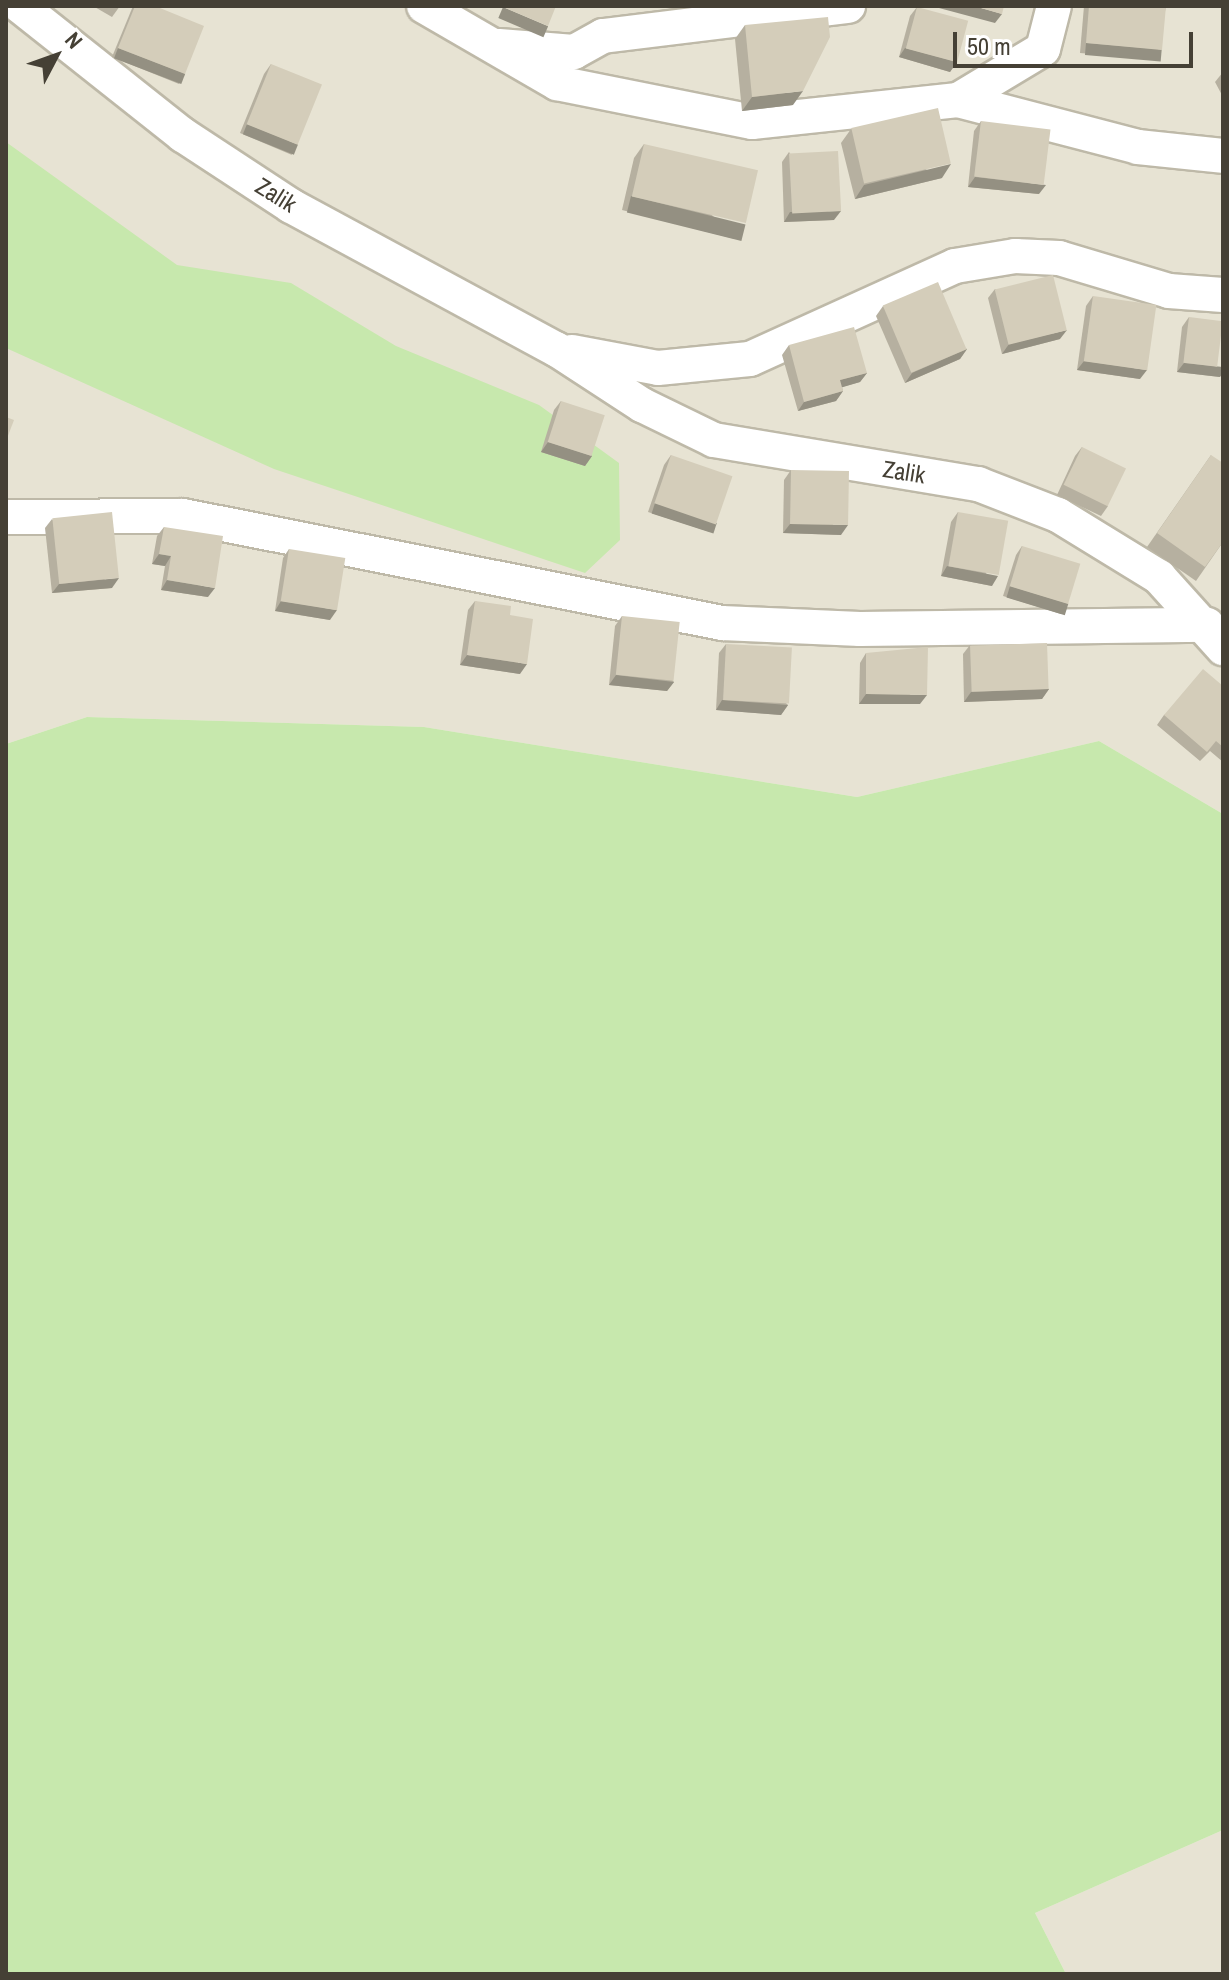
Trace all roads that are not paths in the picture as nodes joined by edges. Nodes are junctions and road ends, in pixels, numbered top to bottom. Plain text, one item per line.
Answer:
1 (20, 6) edge
2 (424, 6) edge
3 (629, 6) edge
4 (848, 6) edge
5 (1054, 6) edge
6 (464, 34) junction
7 (603, 36) junction
8 (958, 100) junction
9 (1223, 156) edge
10 (1223, 295) edge
11 (556, 349) junction
12 (6, 517) edge
13 (1215, 636) edge

1 - 11 street, Zalik
2 - 6 street
3 - 7 street
4 - 7 street
5 - 8 street
6 - 7 street
6 - 8 street
8 - 9 street
10 - 11 street, Zalik
11 - 13 street, Zalik
12 - 13 street

